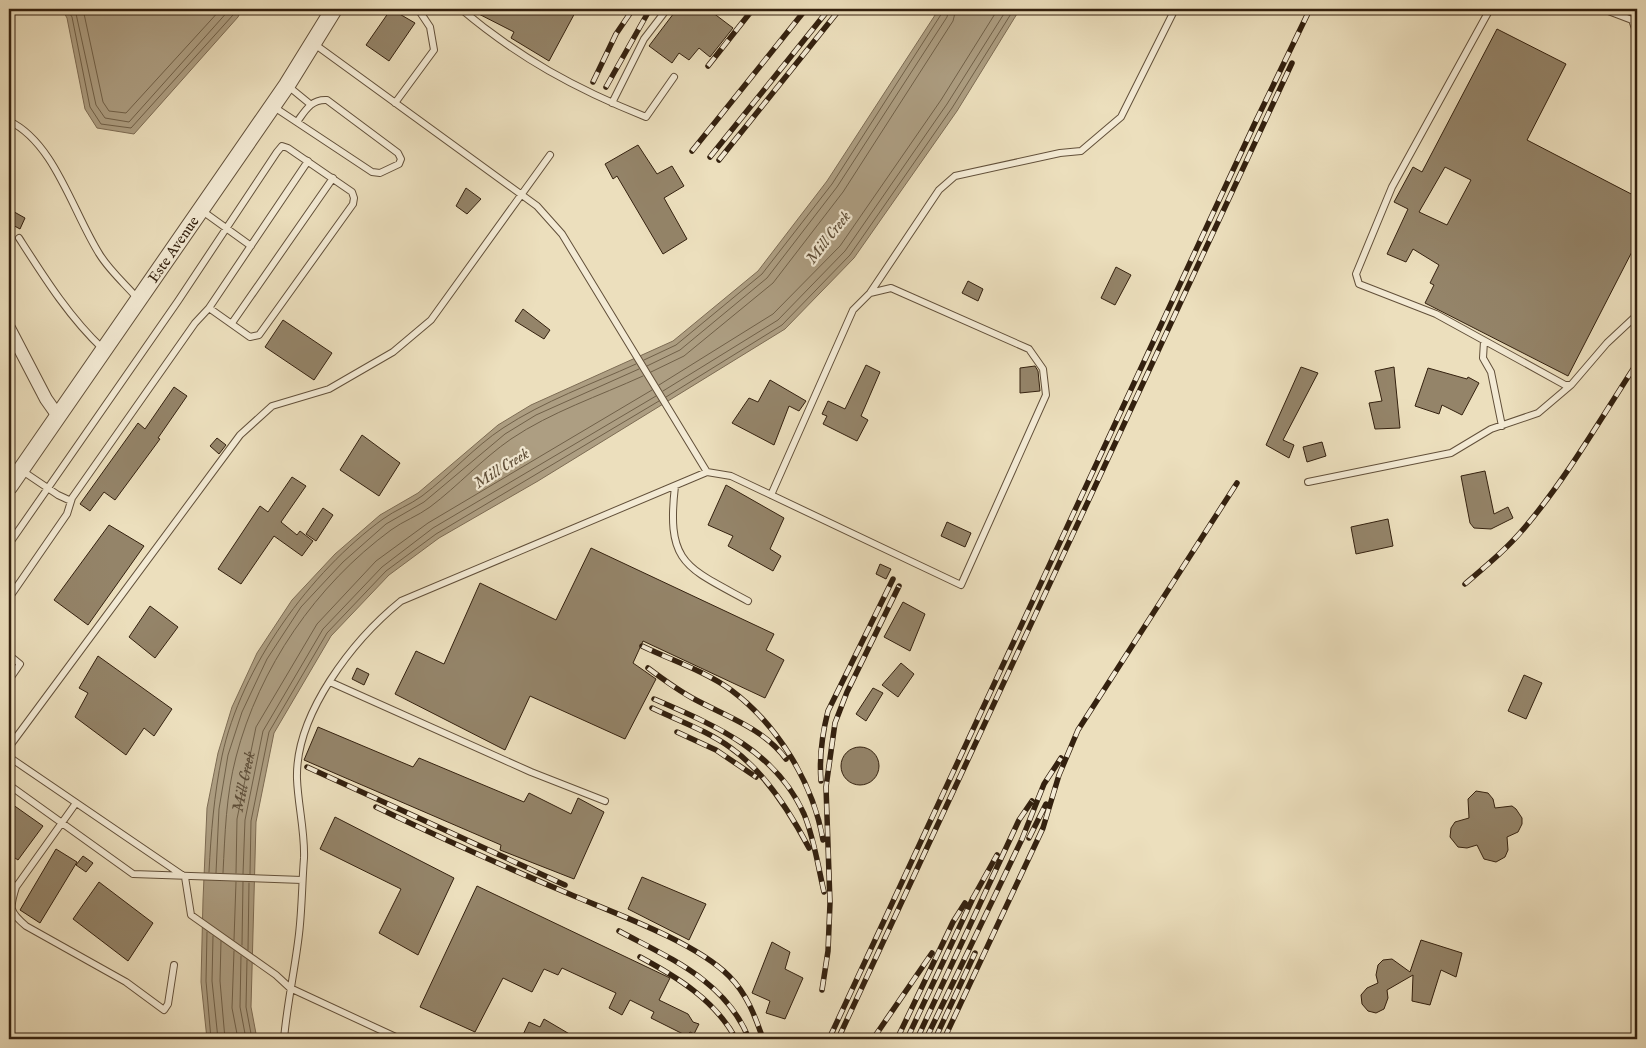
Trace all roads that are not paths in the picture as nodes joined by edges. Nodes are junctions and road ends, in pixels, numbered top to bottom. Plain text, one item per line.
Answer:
1 (334, 9) edge
2 (418, 9) edge
3 (460, 9) edge
4 (667, 9) edge
5 (1175, 9) edge
6 (1490, 9) edge
7 (1603, 9) edge
8 (1637, 34) edge
9 (313, 43) junction
10 (674, 77) dead end
11 (287, 85) junction
12 (395, 103) junction
13 (612, 103) junction
14 (310, 104) junction
15 (273, 106) junction
16 (9, 122) edge
17 (297, 122) junction
18 (550, 155) dead end
19 (308, 161) junction
20 (333, 178) junction
21 (522, 196) junction
22 (200, 210) junction
23 (225, 229) junction
24 (20, 238) dead end
25 (251, 246) junction
26 (870, 293) junction
27 (139, 300) junction
28 (209, 308) junction
29 (1637, 315) edge
30 (232, 323) junction
31 (9, 328) edge
32 (1484, 341) junction
33 (104, 350) junction
34 (1571, 385) junction
35 (58, 416) junction
36 (1502, 426) junction
37 (21, 470) junction
38 (707, 472) junction
39 (1308, 482) dead end
40 (675, 486) junction
41 (9, 487) edge
42 (48, 488) junction
43 (771, 495) junction
44 (70, 501) junction
45 (9, 544) edge
46 (9, 598) edge
47 (748, 601) dead end
48 (9, 656) edge
49 (9, 680) edge
50 (330, 682) junction
51 (9, 747) edge
52 (9, 757) edge
53 (9, 785) edge
54 (605, 801) dead end
55 (76, 803) junction
56 (62, 822) junction
57 (185, 877) junction
58 (302, 880) junction
59 (9, 882) edge
60 (16, 887) junction
61 (174, 965) dead end
62 (290, 988) junction
63 (284, 1039) edge
64 (400, 1039) edge

1 - 9 street, Este Avenue
2 - 12 lane
3 - 13 lane
4 - 13 lane
5 - 26 lane
6 - 32 lane
7 - 8 lane
9 - 11 street, Este Avenue
9 - 12 lane
10 - 13 lane
11 - 14 lane
11 - 15 street, Este Avenue
12 - 21 lane
14 - 17 lane
14 - 17 lane
15 - 17 lane
15 - 22 street, Este Avenue
16 - 27 lane
18 - 21 lane
19 - 20 lane
19 - 23 lane
19 - 25 lane
20 - 30 lane
20 - 30 lane
21 - 38 lane
21 - 51 lane
22 - 23 lane
22 - 27 street, Este Avenue
23 - 25 lane
23 - 42 lane
24 - 33 lane
25 - 28 lane
26 - 43 lane
26 - 43 lane
27 - 33 street, Este Avenue
28 - 30 lane
28 - 44 lane
29 - 34 lane
31 - 35 street
32 - 34 lane
32 - 36 lane
33 - 35 street, Este Avenue
34 - 36 lane
35 - 37 street, Este Avenue
36 - 39 lane
37 - 41 street, Este Avenue
37 - 42 lane
38 - 40 lane
38 - 43 lane
40 - 47 lane
40 - 50 lane
42 - 44 lane
42 - 45 lane
44 - 46 lane
48 - 49 lane
50 - 54 lane
50 - 58 lane
52 - 55 lane
53 - 56 lane
55 - 56 lane
55 - 57 lane
56 - 57 lane
56 - 60 lane
57 - 58 lane
57 - 62 lane
58 - 62 lane
59 - 60 lane
60 - 61 lane
62 - 63 lane
62 - 64 lane

